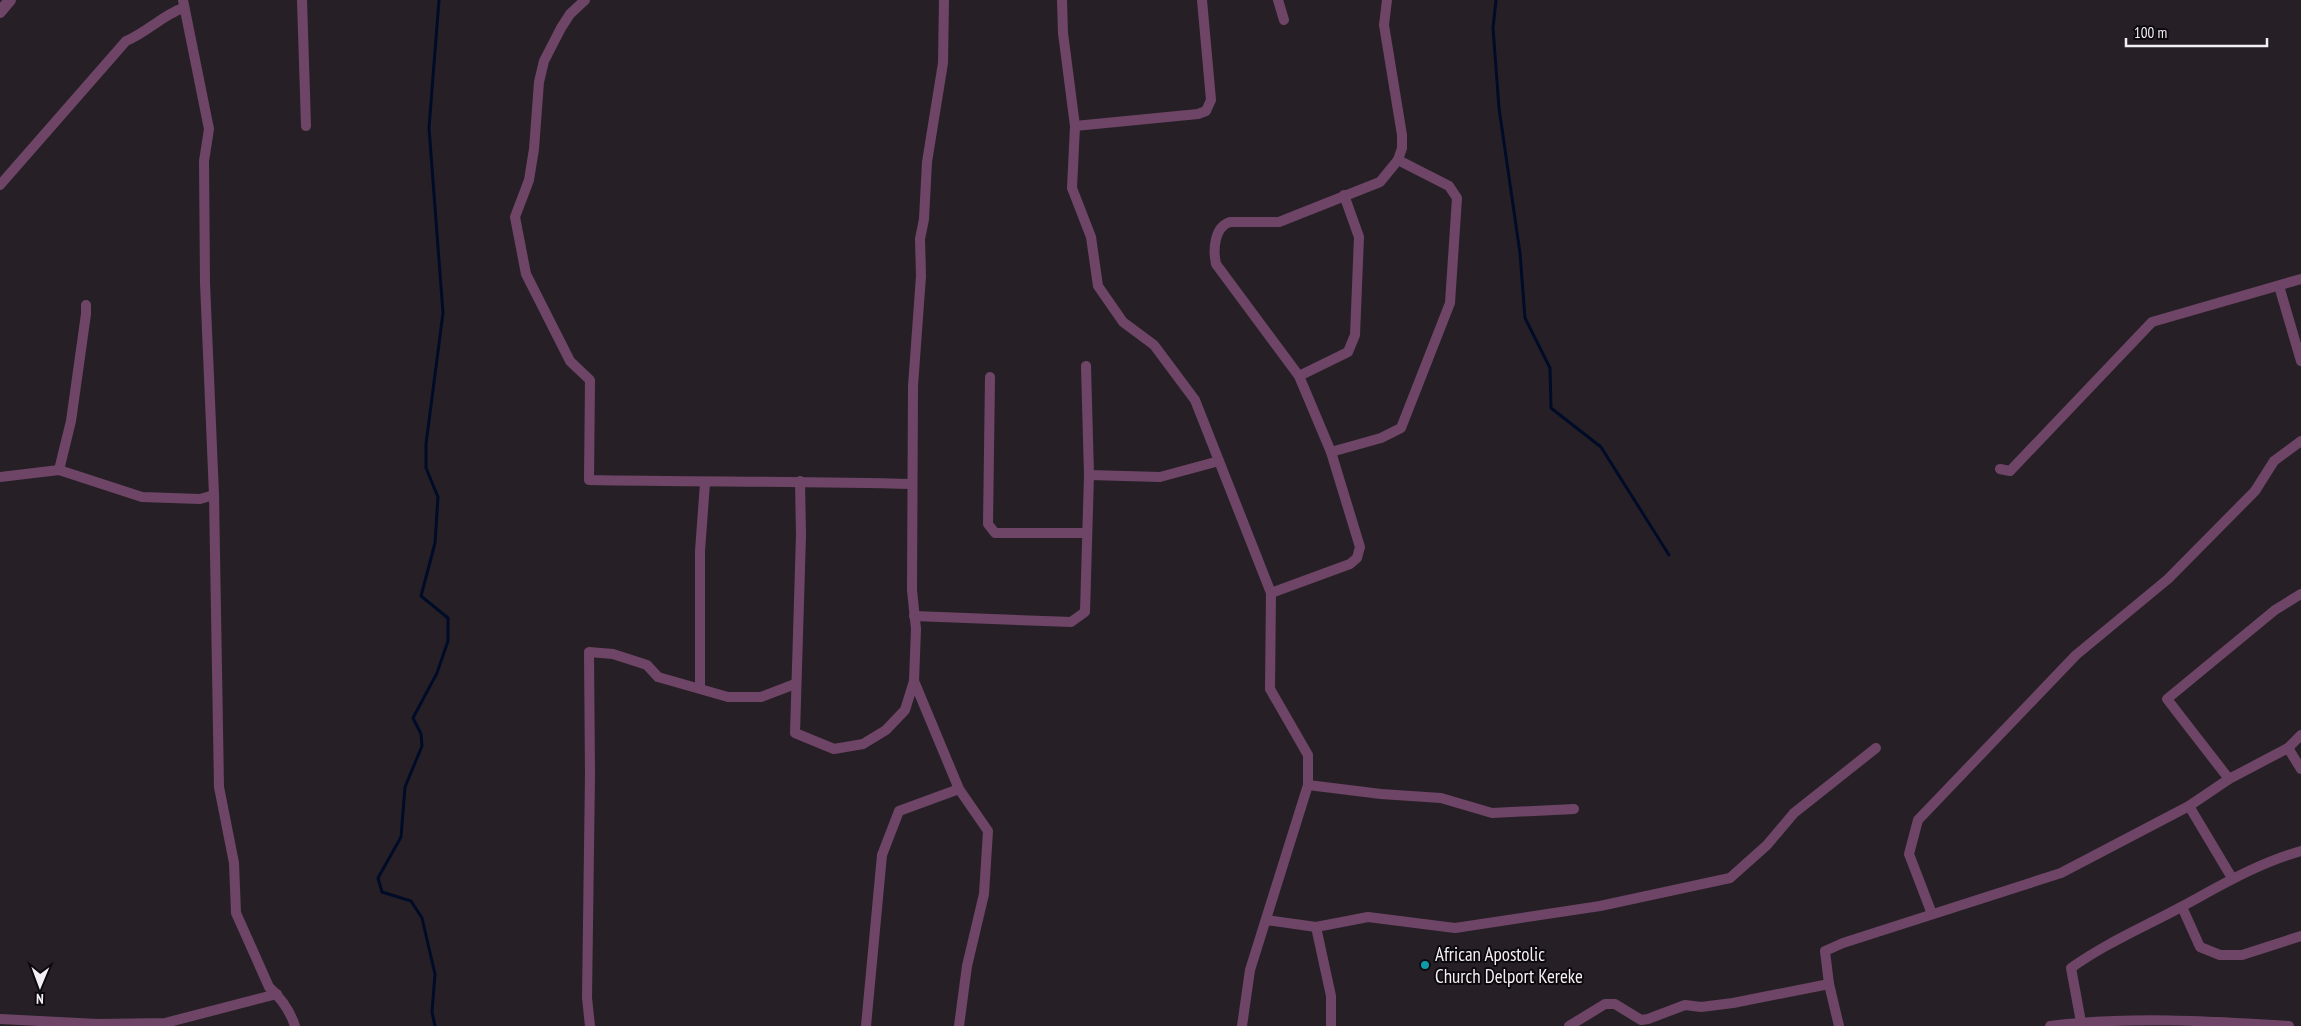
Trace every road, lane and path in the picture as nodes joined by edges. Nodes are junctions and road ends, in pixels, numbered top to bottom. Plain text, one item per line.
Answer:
1 (10, 0) edge
2 (302, 0) edge
3 (585, 0) edge
4 (944, 0) edge
5 (1062, 0) edge
6 (1202, 0) edge
7 (1278, 0) edge
8 (1387, 0) edge
9 (183, 4) edge
10 (0, 12) edge
11 (1284, 20) dead end
12 (306, 126) dead end
13 (1075, 126) junction
14 (1398, 160) junction
15 (0, 185) edge
16 (1344, 195) junction
17 (2301, 279) edge
18 (2279, 286) junction
19 (86, 305) dead end
20 (2301, 361) edge
21 (1086, 366) dead end
22 (1299, 376) junction
23 (990, 377) dead end
24 (2301, 441) edge
25 (1331, 452) junction
26 (1219, 460) junction
27 (2000, 469) dead end
28 (59, 470) junction
29 (1089, 475) junction
30 (0, 477) edge
31 (800, 480) junction
32 (705, 483) junction
33 (912, 484) junction
34 (214, 494) junction
35 (1086, 533) junction
36 (1272, 593) junction
37 (2301, 594) edge
38 (914, 616) junction
39 (914, 681) junction
40 (795, 684) junction
41 (700, 688) junction
42 (2301, 735) edge
43 (1876, 748) dead end
44 (2288, 748) junction
45 (2301, 769) edge
46 (2229, 779) junction
47 (1308, 785) junction
48 (959, 789) junction
49 (2189, 806) junction
50 (1574, 809) dead end
51 (2301, 851) edge
52 (2232, 878) junction
53 (2182, 907) junction
54 (1932, 914) junction
55 (1266, 920) junction
56 (1316, 927) junction
57 (2301, 936) edge
58 (1829, 984) junction
59 (277, 994) junction
60 (0, 1019) edge
61 (2081, 1022) junction
62 (295, 1026) edge
63 (590, 1026) edge
64 (866, 1026) edge
65 (959, 1026) edge
66 (1242, 1026) edge
67 (1331, 1026) edge
68 (1569, 1026) edge
69 (1839, 1026) edge
70 (2050, 1026) edge
71 (2290, 1026) edge

1 - 10 street
2 - 12 street
3 - 32 street
4 - 33 street
5 - 13 street
6 - 13 street
7 - 11 street
8 - 14 street
9 - 15 street
9 - 34 street
13 - 26 street
14 - 16 street
14 - 25 street
16 - 22 street
16 - 22 street
17 - 18 street
18 - 20 street
18 - 27 street
19 - 28 street
21 - 29 street
22 - 25 street
23 - 35 street
24 - 54 street
25 - 36 street
26 - 29 street
26 - 36 street
28 - 30 street
28 - 34 street
29 - 35 street
31 - 32 street
31 - 33 street
31 - 40 street
32 - 41 street
33 - 38 street
34 - 59 street
35 - 38 street
36 - 47 street
37 - 46 street
38 - 39 street
39 - 40 street
39 - 48 street
40 - 41 street
41 - 63 street
42 - 44 street
43 - 56 street
44 - 45 street
44 - 46 street
46 - 49 street
47 - 50 street
47 - 55 street
48 - 64 street
48 - 65 street
49 - 52 street
49 - 54 street
51 - 52 street
52 - 53 street
53 - 57 street
53 - 61 street
54 - 58 street
55 - 56 street
55 - 66 street
56 - 67 street
58 - 68 street
58 - 69 street
59 - 60 street
59 - 62 street
61 - 70 street
61 - 71 street

